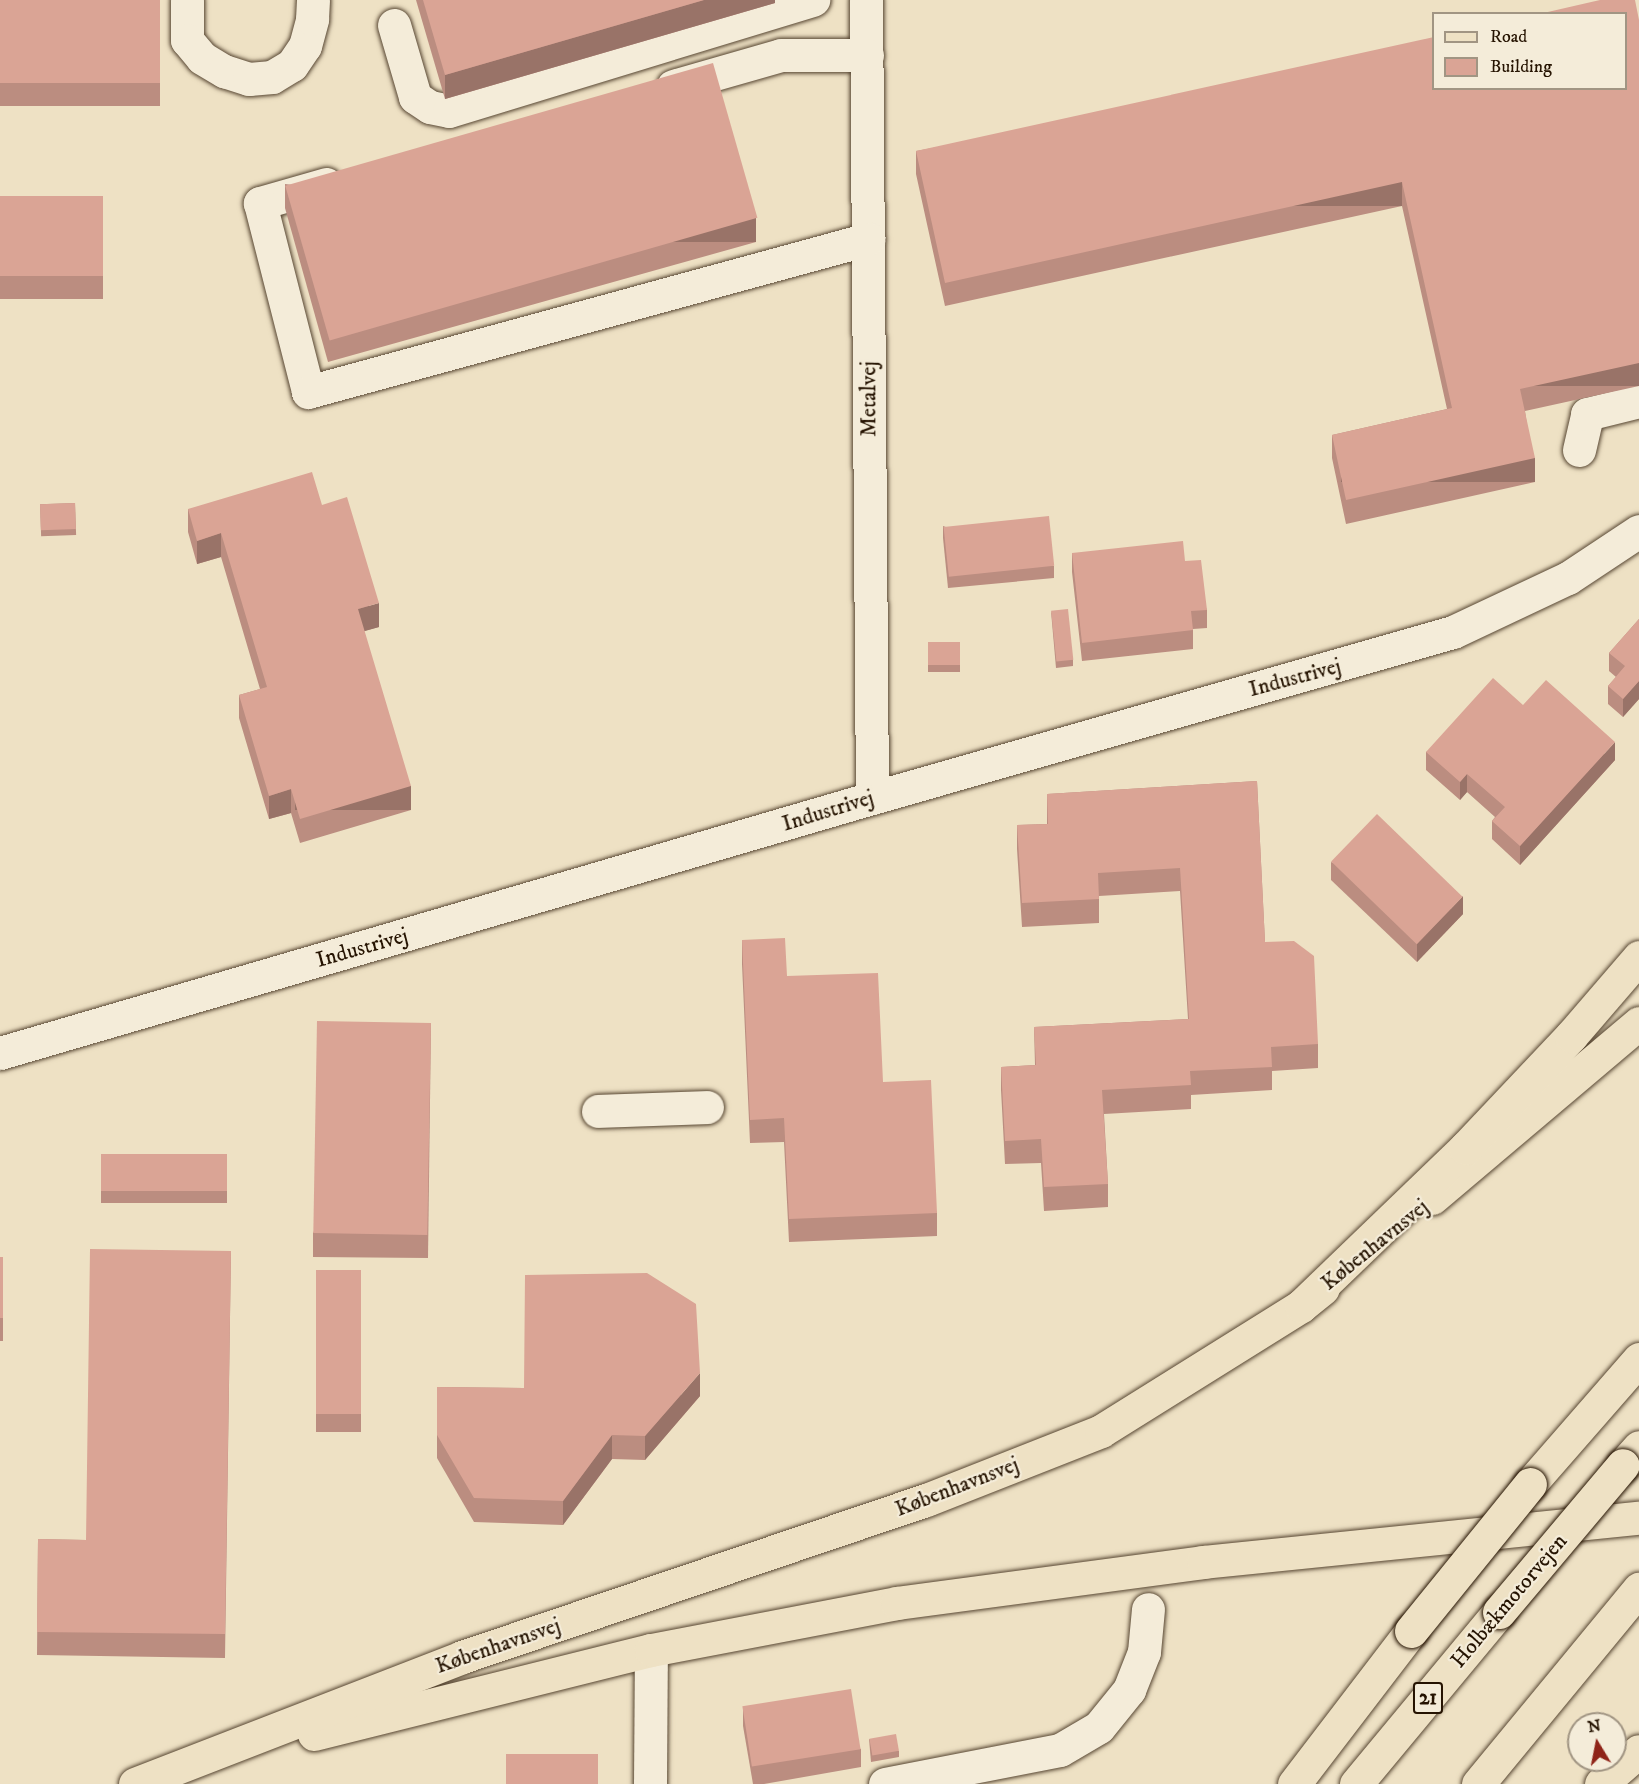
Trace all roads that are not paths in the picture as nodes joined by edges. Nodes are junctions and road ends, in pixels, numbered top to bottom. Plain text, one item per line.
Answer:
1 (187, 0) edge
2 (313, 0) edge
3 (813, 0) edge
4 (866, 0) edge
5 (394, 25) dead end
6 (867, 55) junction
7 (645, 94) edge
8 (350, 177) edge
9 (868, 239) junction
10 (1639, 401) edge
11 (1579, 450) dead end
12 (1639, 531) edge
13 (872, 798) junction
14 (1639, 957) edge
15 (1639, 1023) edge
16 (0, 1053) edge
17 (707, 1107) dead end
18 (598, 1111) dead end
19 (1301, 1306) junction
20 (1639, 1359) edge
21 (1631, 1456) edge
22 (1639, 1518) edge
23 (1632, 1598) edge
24 (1148, 1609) dead end
25 (651, 1650) junction
26 (1639, 1751) edge
27 (176, 1769) junction
28 (135, 1784) edge
29 (650, 1784) edge
30 (885, 1784) edge
31 (1293, 1784) edge
32 (1356, 1784) edge
33 (1478, 1784) edge
34 (1601, 1784) edge

1 - 2 street
3 - 5 street
4 - 6 street, Metalvej
6 - 7 street
6 - 9 street, Metalvej
8 - 9 street
9 - 13 street, Metalvej
10 - 11 street
12 - 13 street, Industrivej
13 - 16 street, Industrivej
14 - 19 main road
15 - 19 main road, Københavnsvej
17 - 18 street
19 - 27 main road, Københavnsvej
20 - 31 main road, bridge
21 - 32 main road, Holbækmotorvejen / 21, bridge
22 - 25 main road, Københavnsvej
23 - 33 main road
24 - 30 street
25 - 27 main road, Københavnsvej
25 - 29 street
26 - 34 main road
27 - 28 main road, Københavnsvej

